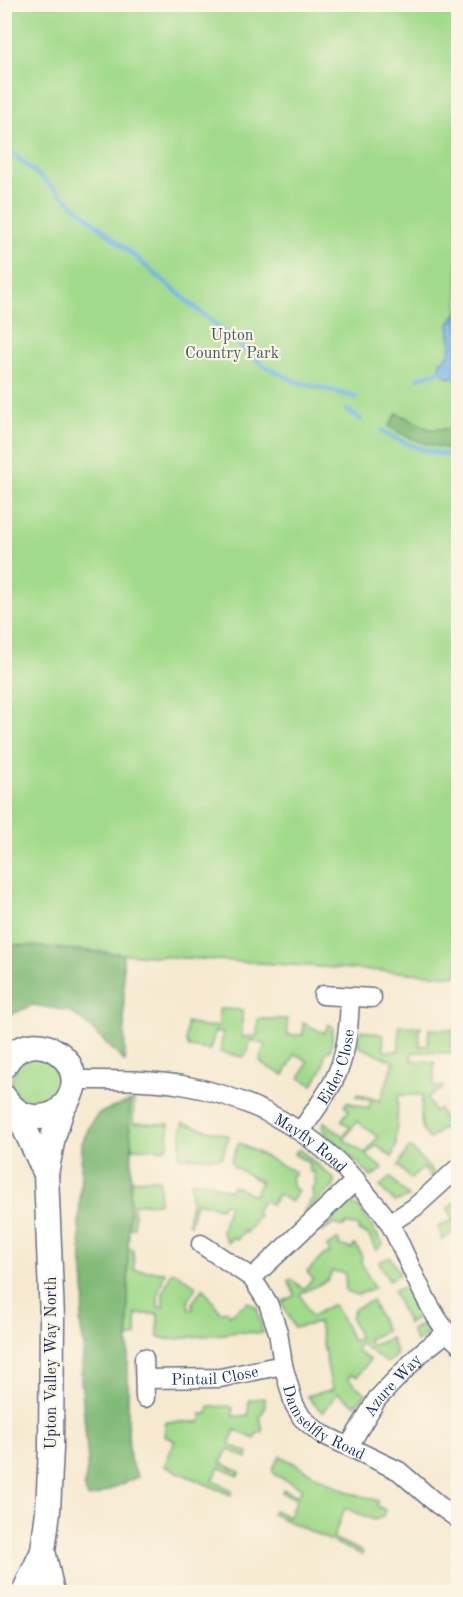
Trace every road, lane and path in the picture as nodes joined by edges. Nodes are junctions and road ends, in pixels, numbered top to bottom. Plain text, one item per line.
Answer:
1 (323, 995) dead end
2 (350, 997) junction
3 (372, 998) dead end
4 (9, 1057) edge
5 (73, 1080) junction
6 (8, 1101) edge
7 (63, 1106) junction
8 (301, 1131) junction
9 (459, 1168) edge
10 (46, 1174) junction
11 (356, 1180) junction
12 (390, 1223) junction
13 (201, 1244) dead end
14 (252, 1278) junction
15 (452, 1338) edge
16 (144, 1358) dead end
17 (284, 1365) junction
18 (349, 1446) junction
19 (459, 1518) edge
20 (43, 1551) junction
21 (24, 1593) edge
22 (52, 1593) edge

1 - 2 street
2 - 3 street
2 - 8 street, Eider Close
4 - 5 street
5 - 7 street, Upton Valley Way North
5 - 8 street, Mayfly Road
6 - 7 street
6 - 10 street, Upton Valley Way North
7 - 10 street, Upton Valley Way North
8 - 11 street, Mayfly Road
9 - 12 street
10 - 20 street, Upton Valley Way North
11 - 12 street, Mayfly Road
11 - 14 street
12 - 15 street, Mayfly Road
13 - 14 street, Damselfly Road
14 - 17 street, Damselfly Road
15 - 18 street, Azure Way
16 - 17 street, Pintail Close
17 - 18 street, Damselfly Road
18 - 19 street, Damselfly Road
20 - 21 street, Upton Valley Way North
20 - 22 street, Upton Valley Way North

